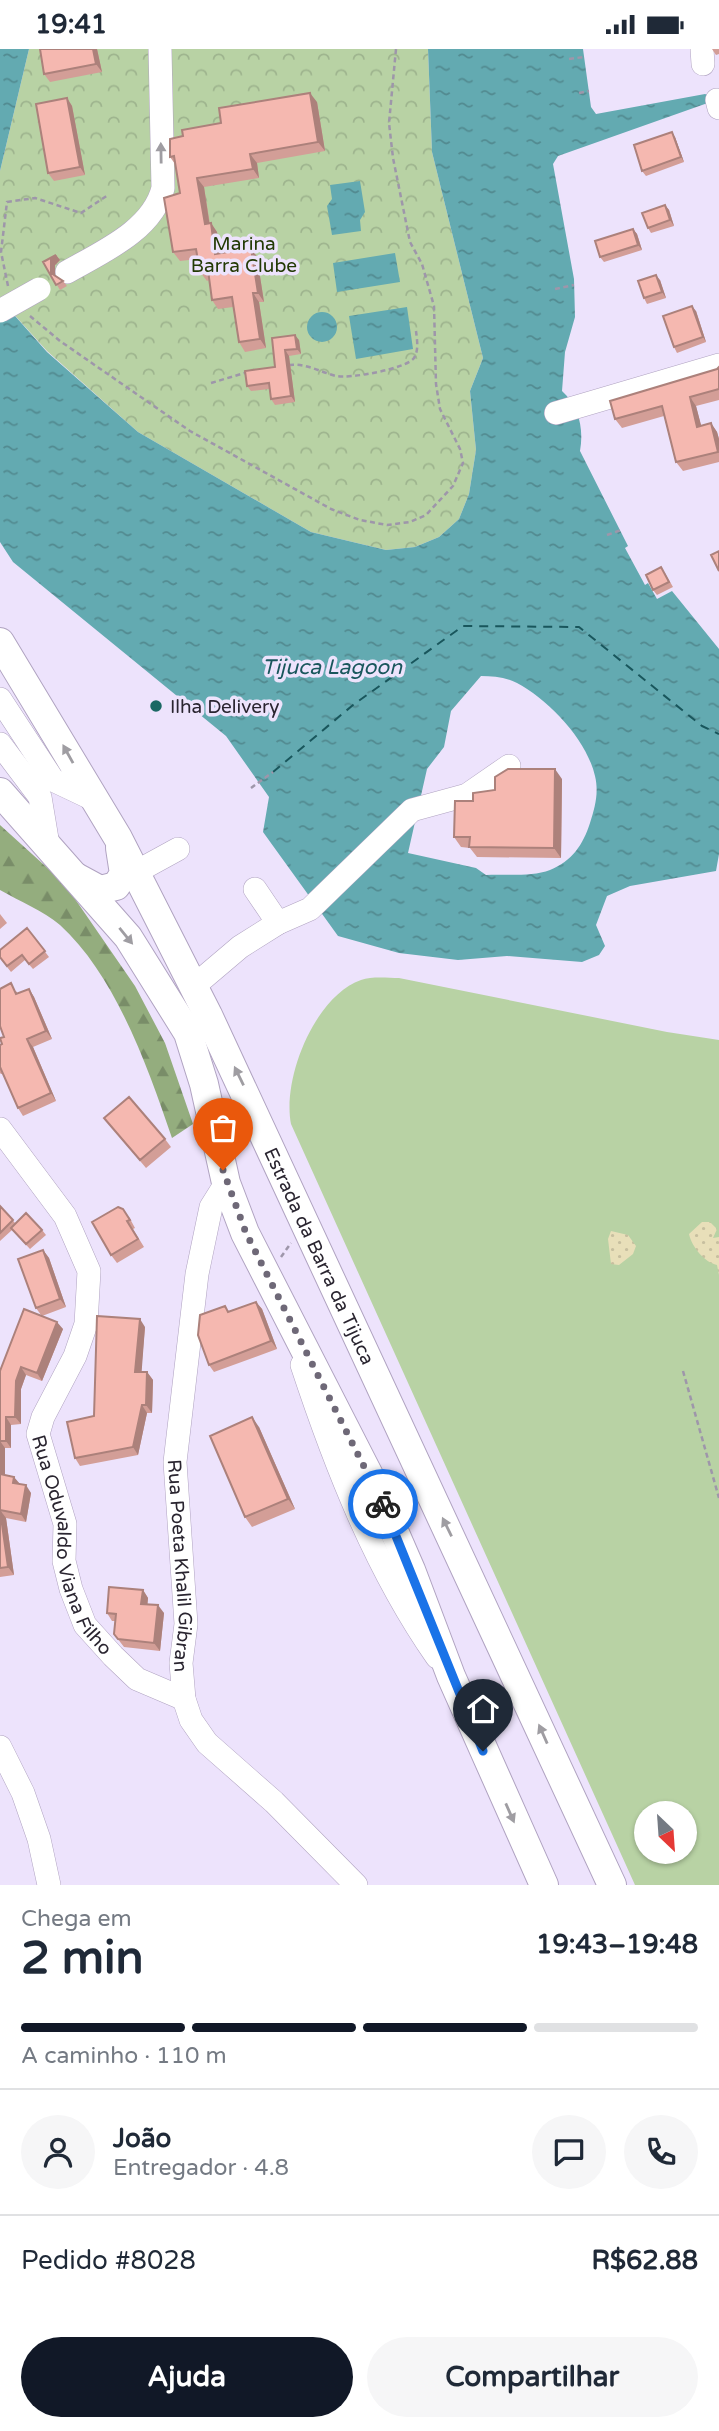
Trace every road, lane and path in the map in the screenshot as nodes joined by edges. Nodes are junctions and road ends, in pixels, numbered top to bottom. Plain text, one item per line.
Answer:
1 (396, 49) edge
2 (160, 52) edge
3 (584, 57) dead end
4 (569, 59) dead end
5 (589, 92) dead end
6 (579, 93) dead end
7 (108, 195) dead end
8 (574, 285) dead end
9 (555, 289) dead end
10 (4, 300) edge
11 (25, 312) dead end
12 (416, 331) dead end
13 (719, 365) edge
14 (287, 366) edge
15 (250, 372) edge
16 (211, 383) dead end
17 (556, 413) dead end
18 (621, 530) dead end
19 (607, 535) dead end
20 (0, 642) edge
21 (0, 699) edge
22 (0, 744) edge
23 (509, 766) edge
24 (273, 772) dead end
25 (251, 788) dead end
26 (0, 792) edge
27 (93, 799) junction
28 (118, 838) junction
29 (48, 845) junction
30 (178, 849) dead end
31 (136, 873) junction
32 (74, 876) junction
33 (256, 889) dead end
34 (278, 923) junction
35 (194, 986) junction
36 (0, 1129) edge
37 (226, 1184) junction
38 (292, 1241) dead end
39 (279, 1260) dead end
40 (683, 1371) dead end
41 (719, 1498) edge
42 (184, 1699) junction
43 (0, 1747) edge
44 (48, 1885) edge
45 (356, 1885) edge
46 (544, 1885) edge
47 (612, 1885) edge

1 - 11 path
10 -> 2 street, bridge
3 - 4 path
5 - 6 path
7 - 10 path
8 - 9 path
12 - 14 path
13 - 17 street
15 - 16 path
18 - 19 path
27 -> 20 main road, Estrada da Barra da Tijuca
21 - 27 street
22 - 29 street
23 - 34 street
24 - 25 path
26 - 29 main road
27 - 28 main road, Estrada da Barra da Tijuca
28 - 31 main road, Estrada da Barra da Tijuca
28 - 32 main road
29 - 32 main road
30 - 31 street
31 - 35 main road, Estrada da Barra da Tijuca
32 -> 37 main road
33 - 34 street
34 - 35 street
47 -> 35 main road, Estrada da Barra da Tijuca
36 - 42 street, Rua Oduvaldo Viana Filho
37 - 42 street, Rua Poeta Khalil Gibran
37 -> 46 main road
38 - 39 path
40 - 41 path
42 - 45 street, Rua Poeta Khalil Gibran
43 - 44 street

